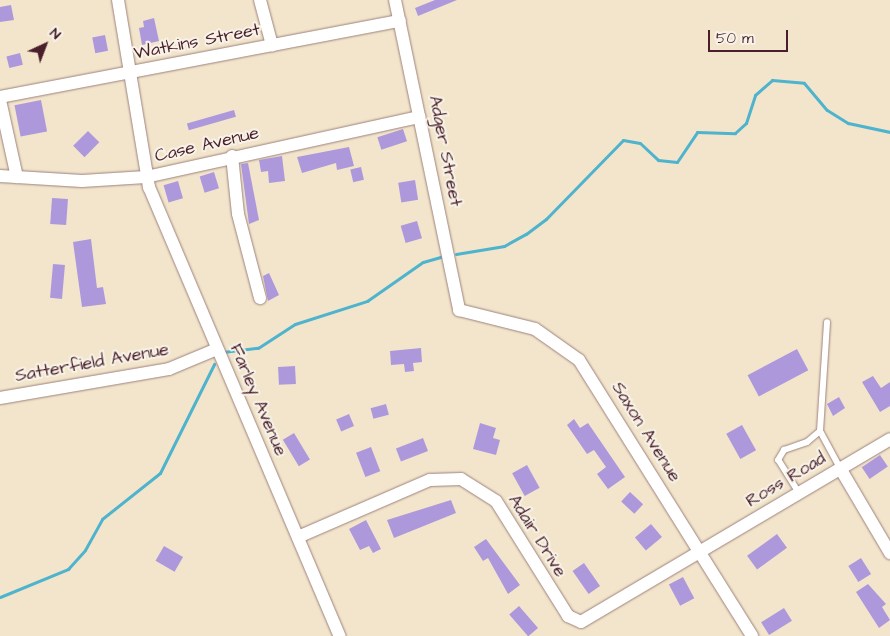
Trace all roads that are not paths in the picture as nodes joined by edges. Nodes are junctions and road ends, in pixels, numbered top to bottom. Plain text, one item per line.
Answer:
1 (118, 0) edge
2 (260, 0) edge
3 (396, 0) edge
4 (400, 21) junction
5 (272, 45) junction
6 (132, 72) junction
7 (0, 98) edge
8 (420, 117) junction
9 (232, 156) junction
10 (0, 176) edge
11 (17, 177) junction
12 (146, 177) junction
13 (260, 298) dead end
14 (459, 310) joint
15 (828, 322) dead end
16 (217, 349) junction
17 (0, 398) edge
18 (820, 431) junction
19 (890, 439) edge
20 (840, 468) junction
21 (799, 493) junction
22 (298, 537) junction
23 (700, 552) junction
24 (890, 552) edge
25 (340, 636) edge
26 (752, 636) edge

1 - 6 street, Farley Avenue
2 - 5 street
3 - 4 street, Adger Street
4 - 5 street, Watkins Street
4 - 8 street, Adger Street
5 - 6 street, Watkins Street
6 - 7 street, Watkins Street
6 - 12 street, Farley Avenue
7 - 11 street
8 - 9 street, Case Avenue
8 - 14 street, Adger Street
9 - 12 street, Case Avenue
9 - 13 street
10 - 11 street, Case Avenue
11 - 12 street, Case Avenue
12 - 16 street, Farley Avenue
14 - 23 street, Saxon Avenue
15 - 18 lane
16 - 17 street, Satterfield Avenue
16 - 22 street, Farley Avenue
18 - 20 lane
18 - 21 lane
19 - 20 street, Ross Road
20 - 21 street, Ross Road
20 - 24 street
21 - 23 street, Ross Road
22 - 23 street, Adair Drive
22 - 25 street, Farley Avenue
23 - 26 street, Saxon Avenue

